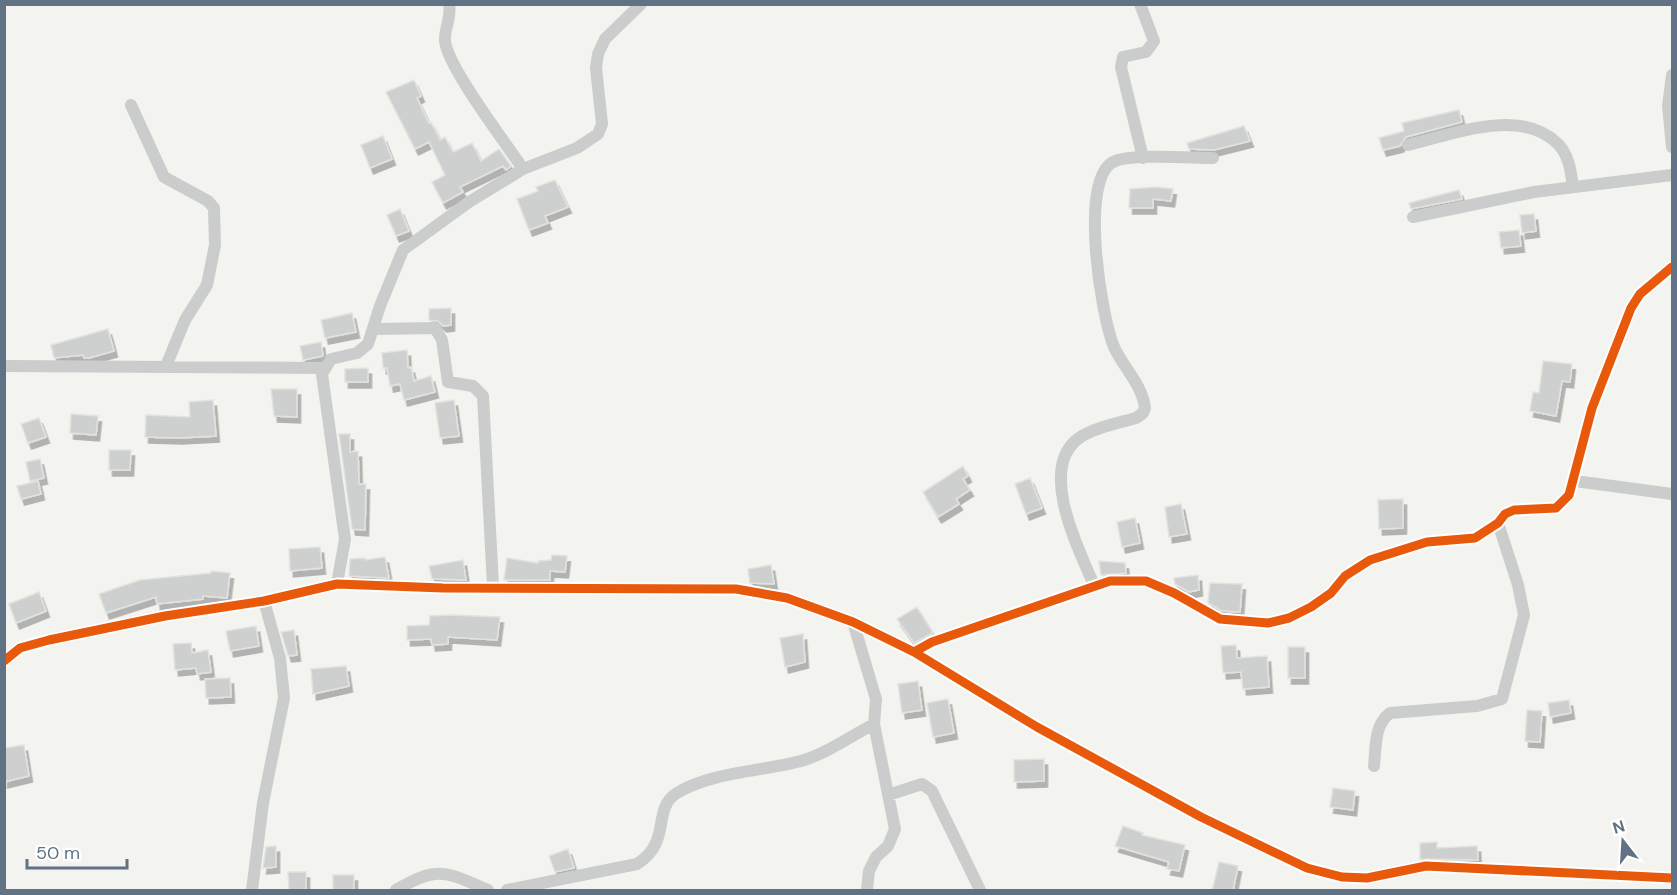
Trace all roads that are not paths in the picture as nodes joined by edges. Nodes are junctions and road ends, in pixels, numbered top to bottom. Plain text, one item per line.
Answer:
1 (450, 4) edge
2 (641, 4) edge
3 (1140, 4) edge
4 (1672, 75) edge
5 (132, 105) dead end
6 (1408, 145) dead end
7 (1672, 147) edge
8 (1143, 158) junction
9 (1213, 158) dead end
10 (523, 169) junction
11 (1672, 175) edge
12 (1573, 187) junction
13 (1413, 217) dead end
14 (1672, 267) edge
15 (375, 329) junction
16 (4, 366) edge
17 (166, 366) junction
18 (324, 368) junction
19 (1575, 481) junction
20 (1672, 494) edge
21 (1498, 523) junction
22 (337, 584) junction
23 (1094, 585) junction
24 (493, 586) junction
25 (264, 601) junction
26 (853, 622) junction
27 (914, 652) junction
28 (4, 660) edge
29 (874, 724) junction
30 (1374, 766) dead end
31 (888, 795) junction
32 (1672, 878) edge
33 (252, 891) edge
34 (396, 891) edge
35 (488, 891) edge
36 (507, 891) edge
37 (867, 891) edge
38 (980, 891) edge

1 - 10 street
2 - 10 street
3 - 8 street
4 - 7 street
5 - 17 street
6 - 12 street
8 - 9 street
8 - 23 street
10 - 15 street
11 - 12 street
12 - 13 street
14 - 19 street
15 - 18 street
15 - 24 street
16 - 17 street
17 - 18 street
18 - 22 street
19 - 20 street
19 - 21 street
21 - 23 street
21 - 30 street
22 - 24 street
22 - 25 street
23 - 27 street
24 - 26 street
25 - 28 street
25 - 33 street
26 - 27 street
26 - 29 street
27 - 32 street
29 - 31 street
29 - 36 street
31 - 37 street
31 - 38 street
34 - 35 street

